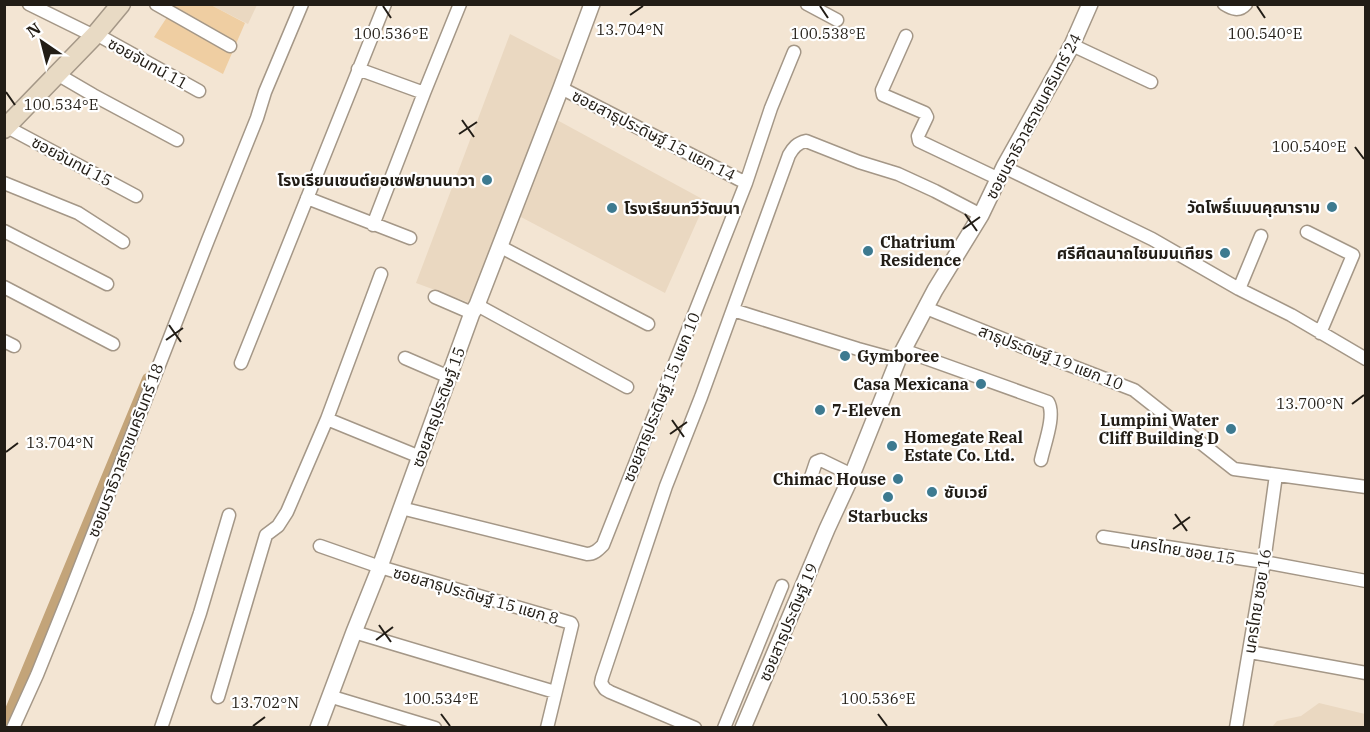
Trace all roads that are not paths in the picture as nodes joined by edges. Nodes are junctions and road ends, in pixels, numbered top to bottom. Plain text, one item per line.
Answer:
1 (28, 4) edge
2 (122, 4) edge
3 (156, 4) edge
4 (302, 4) edge
5 (385, 4) edge
6 (460, 4) edge
7 (592, 4) edge
8 (807, 4) edge
9 (1090, 4) edge
10 (1224, 4) edge
11 (1246, 4) edge
12 (837, 20) dead end
13 (95, 35) junction
14 (906, 36) dead end
15 (1071, 45) junction
16 (230, 46) dead end
17 (794, 52) dead end
18 (358, 69) junction
19 (57, 74) junction
20 (1151, 82) dead end
21 (561, 88) junction
22 (199, 91) dead end
23 (424, 93) junction
24 (6, 128) edge
25 (177, 140) dead end
26 (1002, 173) junction
27 (4, 183) edge
28 (746, 183) junction
29 (136, 196) dead end
30 (307, 198) junction
31 (981, 215) junction
32 (373, 225) junction
33 (4, 231) edge
34 (1307, 232) dead end
35 (1261, 236) dead end
36 (410, 238) dead end
37 (123, 242) dead end
38 (499, 246) junction
39 (381, 274) dead end
40 (106, 284) dead end
41 (4, 287) edge
42 (1239, 289) junction
43 (435, 297) dead end
44 (926, 308) junction
45 (474, 309) junction
46 (733, 310) junction
47 (648, 324) dead end
48 (1320, 333) junction
49 (113, 344) dead end
50 (901, 355) junction
51 (405, 358) dead end
52 (1365, 359) edge
53 (241, 363) dead end
54 (449, 377) junction
55 (627, 387) dead end
56 (327, 419) junction
57 (420, 456) junction
58 (1041, 460) dead end
59 (852, 475) junction
60 (1276, 475) junction
61 (812, 477) dead end
62 (1365, 487) edge
63 (401, 508) junction
64 (229, 515) dead end
65 (832, 516) joint
66 (1102, 537) dead end
67 (320, 546) dead end
68 (1264, 562) junction
69 (380, 567) junction
70 (1365, 581) edge
71 (782, 586) dead end
72 (776, 600) junction
73 (794, 607) junction
74 (354, 632) junction
75 (1250, 652) junction
76 (1365, 673) edge
77 (555, 692) junction
78 (329, 696) junction
79 (218, 697) dead end
80 (13, 728) edge
81 (161, 728) edge
82 (318, 728) edge
83 (435, 728) edge
84 (547, 728) edge
85 (695, 728) edge
86 (724, 728) edge
87 (743, 728) edge
88 (1236, 728) edge

1 - 13 street, ซอยจันทน์ 11
2 - 13 main road
3 - 16 street
4 - 80 street, ซอยนราธิวาสราชนครินทร์ 18
5 - 18 street
6 - 23 street
7 - 21 street, ซอยสาธุประดิษฐ์ 15
8 - 12 street
9 - 15 street, ซอยนราธิวาสราชนครินทร์ 24
10 - 11 street
13 - 19 main road
13 - 22 street, ซอยจันทน์ 11
14 - 26 street
15 - 20 street
15 - 26 street, ซอยนราธิวาสราชนครินทร์ 24
17 - 28 street, ซอยสาธุประดิษฐ์ 15 แยก 10
18 - 23 street
18 - 30 street
19 - 24 main road
19 - 25 street
21 - 28 street, ซอยสาธุประดิษฐ์ 15 แยก 14
21 - 38 street, ซอยสาธุประดิษฐ์ 15
23 - 32 street
24 - 29 street, ซอยจันทน์ 15
26 - 31 street, ซอยนราธิวาสราชนครินทร์ 24
26 - 42 street
27 - 37 street
28 - 63 street, ซอยสาธุประดิษฐ์ 15 แยก 10
30 - 32 street
30 - 53 street
31 - 44 street, ซอยนราธิวาสราชนครินทร์ 24
31 - 46 street
32 - 36 street
33 - 40 street
34 - 48 street
35 - 42 street
38 - 45 street, ซอยสาธุประดิษฐ์ 15
38 - 47 street
39 - 56 street
41 - 49 street
42 - 48 street
43 - 45 street
44 - 50 street, ซอยนราธิวาสราชนครินทร์ 24
44 - 60 street, สาธุประดิษฐ์ 19 แยก 10
45 - 54 street, ซอยสาธุประดิษฐ์ 15
45 - 55 street
46 - 50 street
46 - 85 street
48 - 52 street
50 - 58 street
50 - 59 street, ซอยนราธิวาสราชนครินทร์ 24
51 - 54 street
54 - 57 street, ซอยสาธุประดิษฐ์ 15
56 - 57 street
56 - 79 street
57 - 63 street, ซอยสาธุประดิษฐ์ 15
59 - 61 street
59 - 65 street, ซอยนราธิวาสราชนครินทร์ 24
60 - 62 street, สาธุประดิษฐ์ 19 แยก 10
60 - 68 street, นครไทย ซอย 16
63 - 69 street, ซอยสาธุประดิษฐ์ 15
64 - 81 street
65 - 73 street, ซอยสาธุประดิษฐ์ 19
66 - 68 street, นครไทย ซอย 15
67 - 69 street, ซอยสาธุประดิษฐ์ 15 แยก 8
68 - 70 street, นครไทย ซอย 15
68 - 75 street, นครไทย ซอย 16
69 - 74 street, ซอยสาธุประดิษฐ์ 15
69 - 77 street, ซอยสาธุประดิษฐ์ 15 แยก 8
71 - 72 street
72 - 73 street
72 - 86 street
73 - 87 street, ซอยสาธุประดิษฐ์ 19
74 - 77 street
74 - 78 street, ซอยสาธุประดิษฐ์ 15
75 - 76 street
75 - 88 street, นครไทย ซอย 16
77 - 84 street
78 - 82 street, ซอยสาธุประดิษฐ์ 15
78 - 83 street

